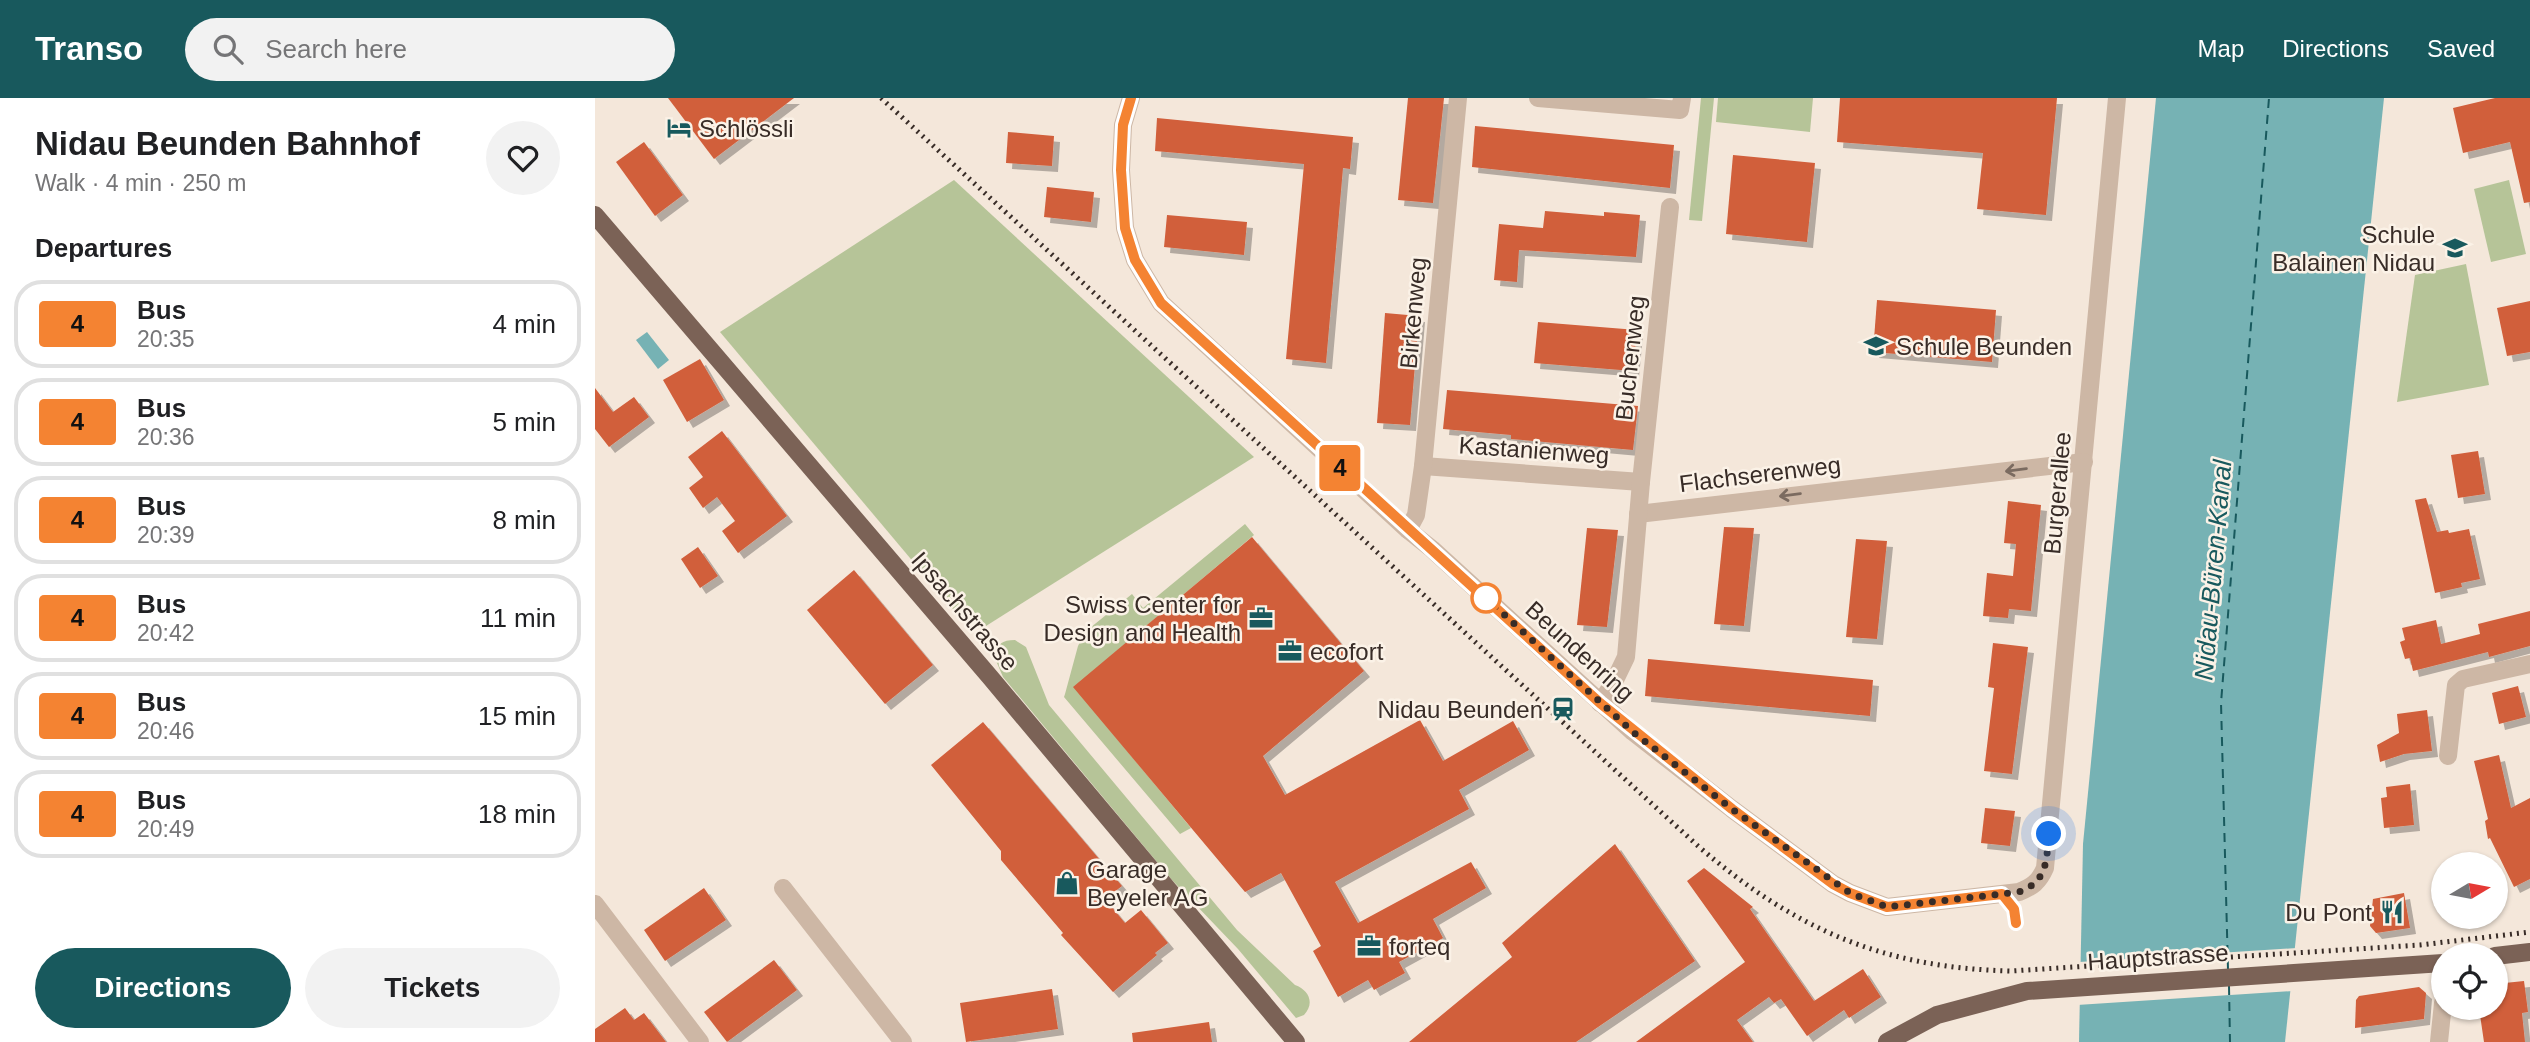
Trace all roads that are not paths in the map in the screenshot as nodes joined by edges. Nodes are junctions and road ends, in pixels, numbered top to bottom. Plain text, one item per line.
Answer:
1 (1131, 98) edge
2 (1458, 98) edge
3 (1538, 98) edge
4 (2117, 98) edge
5 (1681, 104) edge
6 (1670, 208) dead end
7 (595, 215) edge
8 (2084, 462) junction
9 (1423, 466) junction
10 (1641, 482) junction
11 (1638, 514) junction
12 (1408, 530) junction
13 (2530, 664) edge
14 (1600, 703) junction
15 (2448, 756) dead end
16 (783, 888) dead end
17 (2030, 888) joint
18 (595, 904) edge
19 (2530, 952) edge
20 (2508, 955) edge
21 (2431, 964) edge
22 (2441, 1020) edge
23 (700, 1042) edge
24 (902, 1042) edge
25 (1296, 1042) edge
26 (1887, 1042) edge
27 (2439, 1042) edge

1 - 12 street, Beundenring
2 - 9 street, Birkenweg
3 - 5 street
4 - 8 street, Burgerallee
6 - 10 street, Buchenweg
7 - 25 main road, Ipsachstrasse
8 -> 11 street, Flachserenweg
8 - 17 street, Burgerallee
9 - 10 street, Kastanienweg
9 - 12 street, Birkenweg
10 - 11 street, Buchenweg
11 - 14 street
12 - 14 street, Beundenring
13 - 15 street
14 - 17 street, Beundenring
16 - 24 street
18 - 23 street
19 - 20 main road
21 - 26 main road, Hauptstrasse
22 - 27 street

